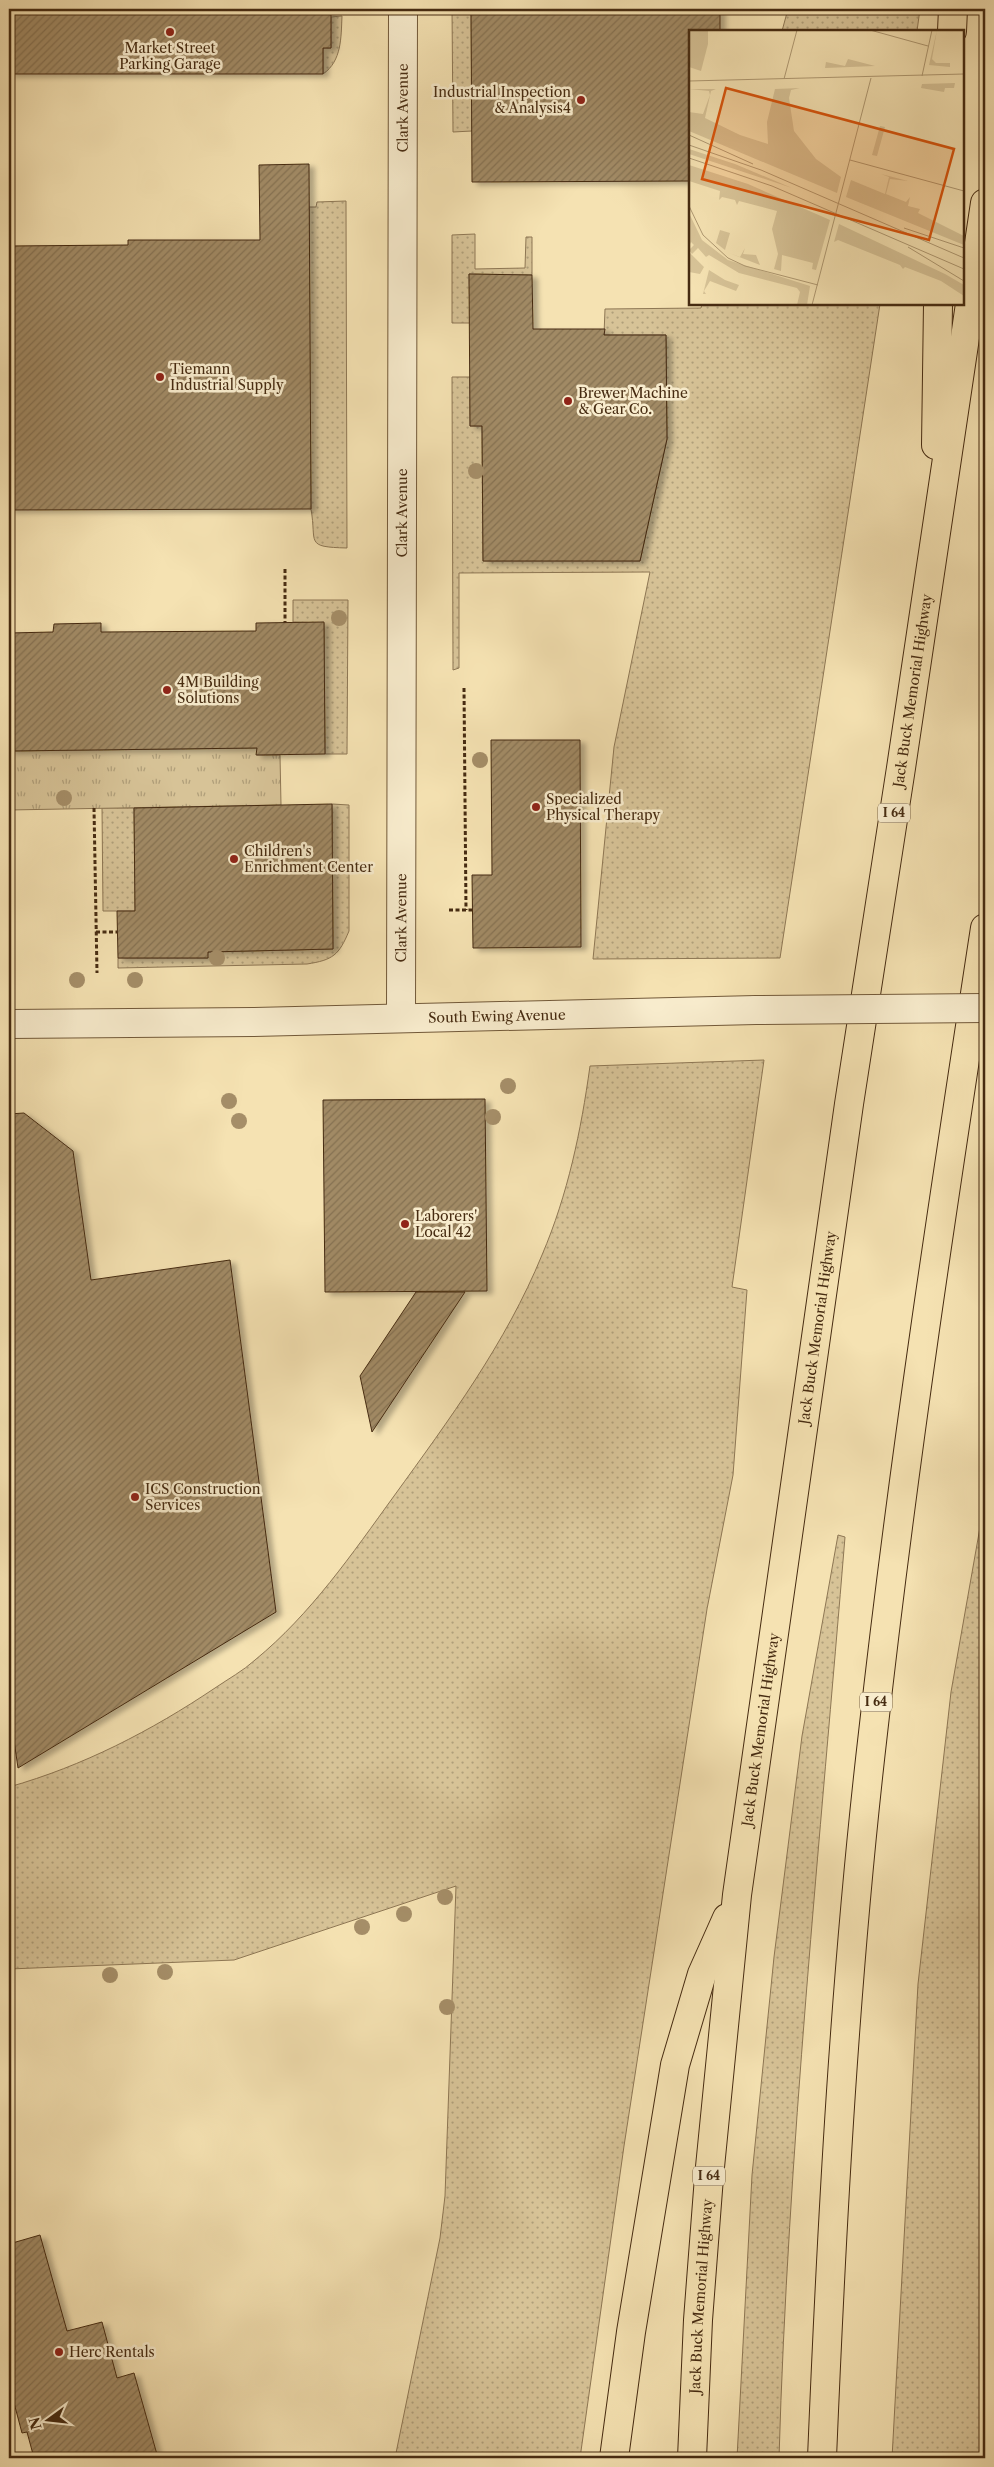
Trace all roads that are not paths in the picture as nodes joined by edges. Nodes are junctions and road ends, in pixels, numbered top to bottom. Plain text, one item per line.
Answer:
1 (403, 9) edge
2 (953, 9) edge
3 (952, 30) edge
4 (985, 203) edge
5 (938, 305) edge
6 (938, 522) junction
7 (985, 928) edge
8 (985, 1008) edge
9 (401, 1018) junction
10 (9, 1024) edge
11 (736, 1896) junction
12 (614, 2458) edge
13 (692, 2458) edge
14 (822, 2458) edge

1 - 9 street, Clark Avenue
2 - 3 highway
4 - 6 highway, Jack Buck Memorial Highway / I 64
5 - 6 highway
6 - 11 highway, Jack Buck Memorial Highway / I 64
7 - 14 highway, I 64
8 - 9 street, South Ewing Avenue, bridge
9 - 10 street, South Ewing Avenue
11 - 12 highway
11 - 13 highway, Jack Buck Memorial Highway / I 64

